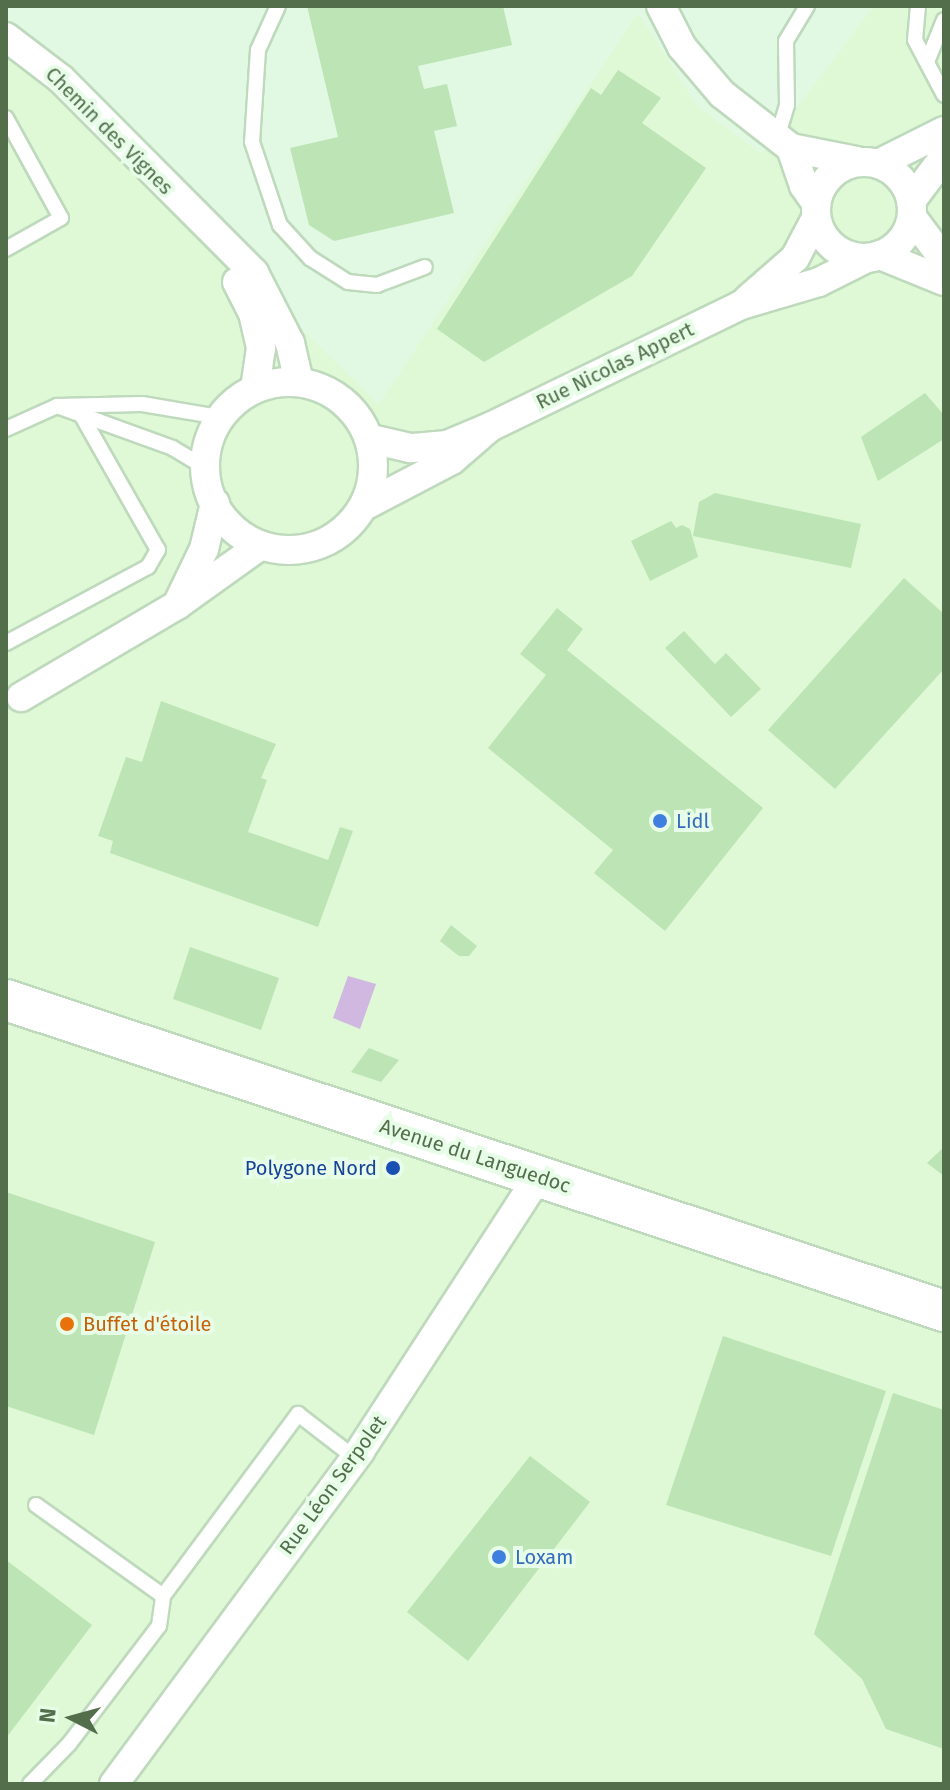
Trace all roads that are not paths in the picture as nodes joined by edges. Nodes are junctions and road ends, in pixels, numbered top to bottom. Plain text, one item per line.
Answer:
1 (278, 6) edge
2 (661, 6) edge
3 (807, 6) edge
4 (918, 6) edge
5 (944, 20) edge
6 (6, 37) edge
7 (927, 62) junction
8 (944, 95) edge
9 (6, 118) edge
10 (944, 131) edge
11 (784, 143) junction
12 (944, 157) edge
13 (868, 162) junction
14 (912, 209) junction
15 (816, 210) junction
16 (207, 230) junction
17 (6, 249) edge
18 (873, 257) junction
19 (944, 260) edge
20 (425, 267) dead end
21 (944, 281) edge
22 (741, 305) junction
23 (299, 381) junction
24 (255, 388) junction
25 (57, 406) junction
26 (220, 417) junction
27 (83, 418) junction
28 (490, 427) junction
29 (6, 429) edge
30 (371, 439) junction
31 (206, 468) junction
32 (215, 503) junction
33 (364, 506) junction
34 (261, 545) junction
35 (177, 605) junction
36 (6, 643) edge
37 (11, 704) edge
38 (6, 1000) edge
39 (538, 1177) junction
40 (944, 1311) edge
41 (355, 1458) junction
42 (36, 1505) dead end
43 (163, 1596) junction
44 (30, 1784) edge
45 (114, 1784) edge

1 - 20 lane
2 - 11 street
3 - 11 lane
4 - 7 lane
5 - 7 lane
6 - 16 street, Chemin des Vignes
7 - 8 lane
9 - 17 lane
10 - 13 street
11 - 13 street
11 - 15 street
12 - 14 street
13 - 14 street
13 - 15 street
14 - 18 street
14 - 19 street
15 - 18 street
15 - 22 street, Rue Nicolas Appert
16 - 23 street, Chemin des Vignes
16 - 24 street, Chemin des Vignes
18 - 21 street
18 - 22 street, Rue Nicolas Appert
22 - 28 street, Rue Nicolas Appert
23 - 24 street
23 - 30 street
24 - 26 street
25 - 26 lane
25 - 27 lane
25 - 29 lane
26 - 31 street
27 - 31 lane
27 - 36 lane
28 - 30 street, Rue Nicolas Appert
28 - 33 street, Rue Nicolas Appert
30 - 33 street
31 - 32 street
32 - 34 street
32 - 35 street
33 - 34 street
34 - 35 street
35 - 37 street
38 - 39 main road, Avenue du Languedoc
39 - 40 main road, Avenue du Languedoc
39 - 41 street, Rue Léon Serpolet
41 - 43 lane
41 - 45 street, Rue Léon Serpolet
42 - 43 lane
43 - 44 lane

